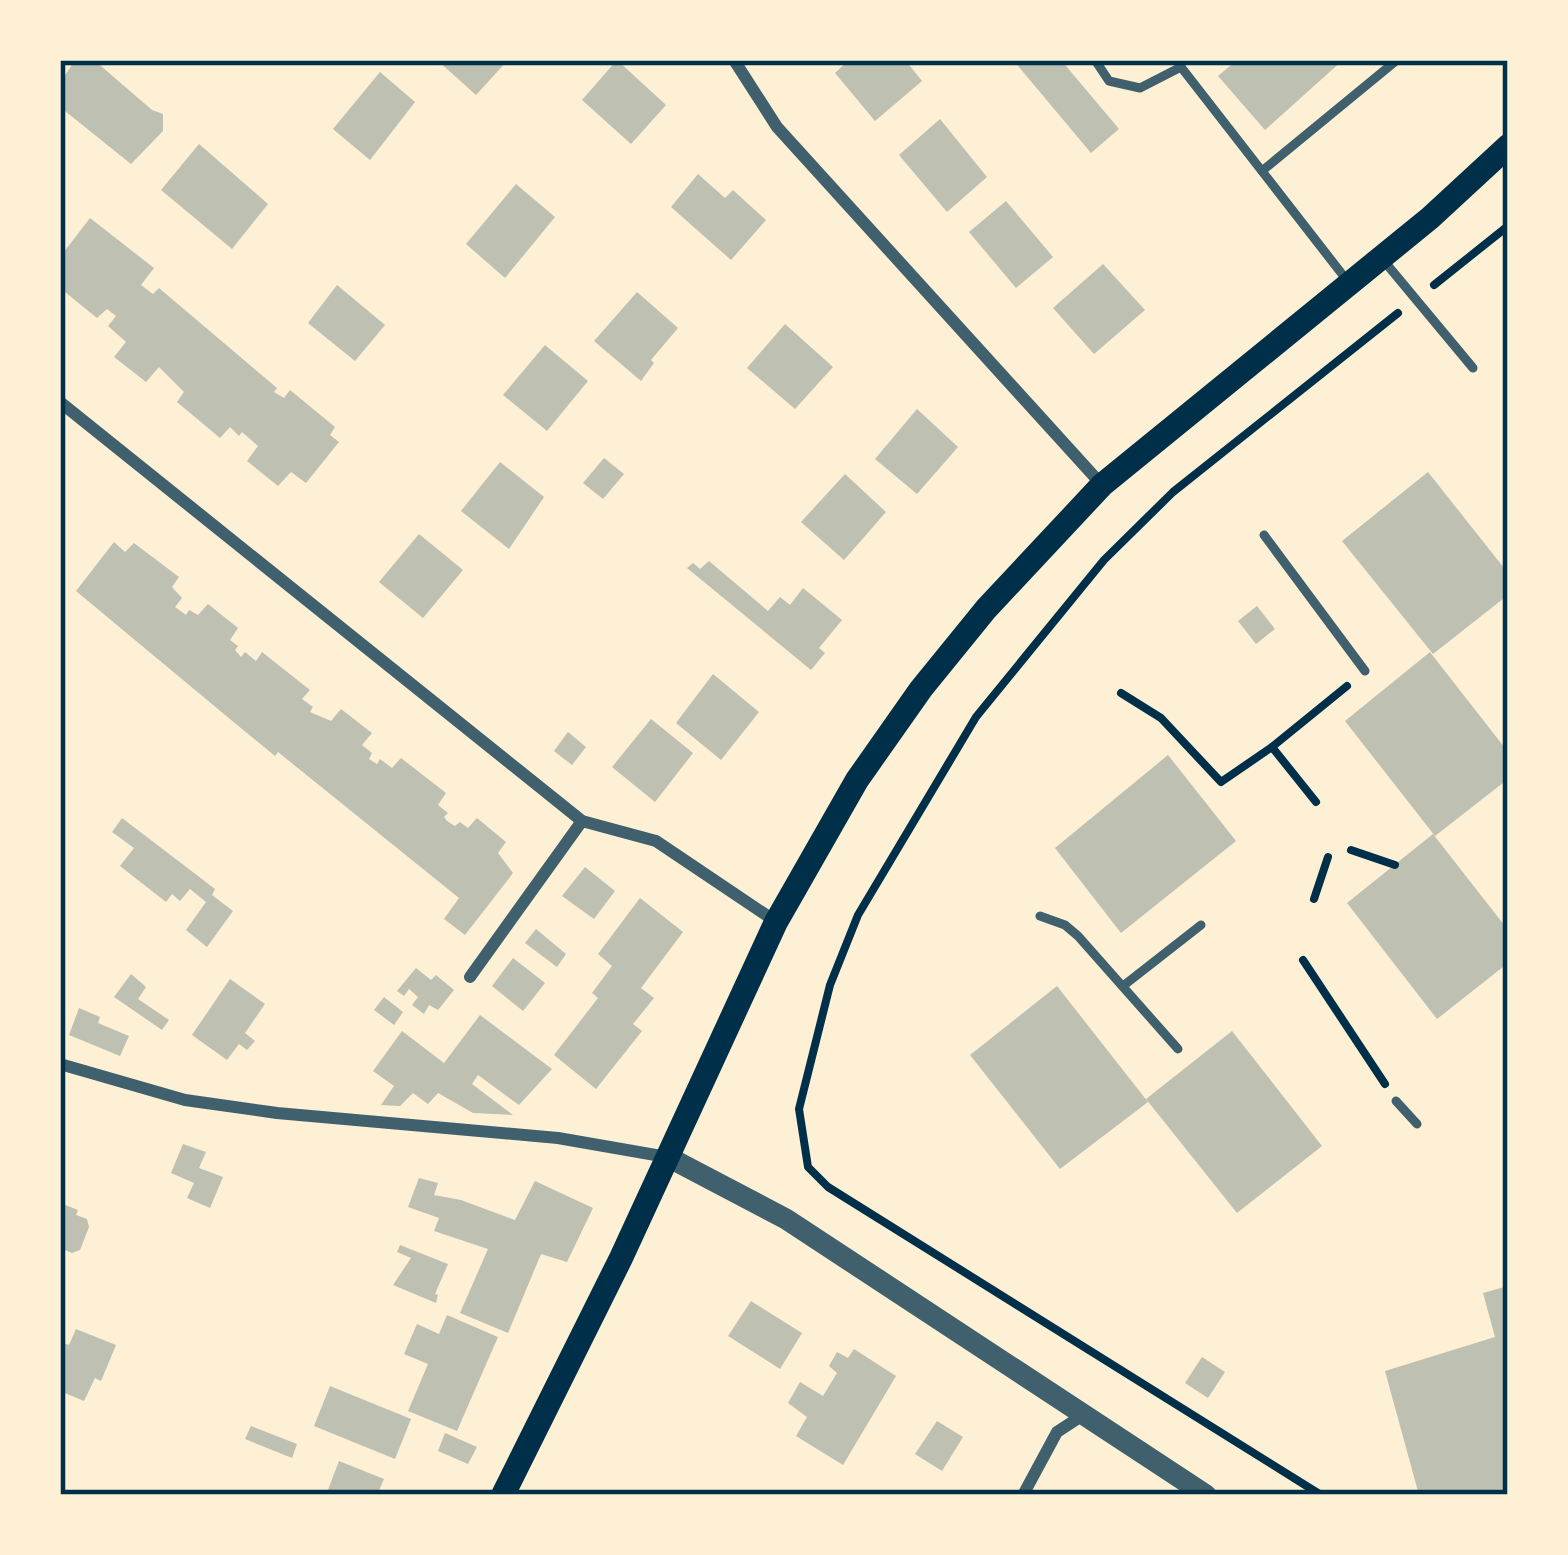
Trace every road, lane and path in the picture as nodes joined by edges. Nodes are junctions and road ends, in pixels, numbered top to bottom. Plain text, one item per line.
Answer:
1 (734, 60) edge
2 (1095, 60) edge
3 (1397, 60) edge
4 (1185, 64) edge
5 (1508, 146) edge
6 (1262, 171) junction
7 (1508, 226) edge
8 (1381, 257) junction
9 (1349, 284) junction
10 (1428, 290) dead end
11 (1396, 314) dead end
12 (1473, 368) dead end
13 (60, 402) edge
14 (1102, 485) junction
15 (1264, 535) dead end
16 (1364, 671) joint
17 (1120, 692) dead end
18 (1272, 747) junction
19 (1316, 802) dead end
20 (581, 821) junction
21 (1352, 850) dead end
22 (1328, 857) dead end
23 (1395, 865) dead end
24 (1314, 899) dead end
25 (1040, 916) dead end
26 (776, 922) junction
27 (1201, 925) dead end
28 (1304, 960) dead end
29 (470, 976) dead end
30 (1123, 986) junction
31 (1178, 1049) dead end
32 (60, 1064) edge
33 (1396, 1101) joint
34 (1417, 1124) dead end
35 (668, 1157) junction
36 (1084, 1415) junction
37 (502, 1495) edge
38 (1023, 1495) edge
39 (1206, 1495) edge
40 (1321, 1495) edge

1 - 14 street
2 - 4 lane
3 - 6 lane
4 - 6 lane
5 - 8 main road
6 - 9 lane
7 - 10 path
8 - 9 main road
8 - 12 lane
9 - 14 main road
11 - 40 path
13 - 20 street
14 - 26 main road
15 - 16 lane
16 - 18 path
17 - 18 path
18 - 19 path
20 - 26 street
20 - 29 street
21 - 23 path
22 - 24 path
25 - 30 lane
26 - 35 main road
27 - 30 lane
28 - 33 path
30 - 31 lane
32 - 35 street
33 - 34 lane
35 - 36 street
35 - 37 main road
36 - 38 street
36 - 39 street

